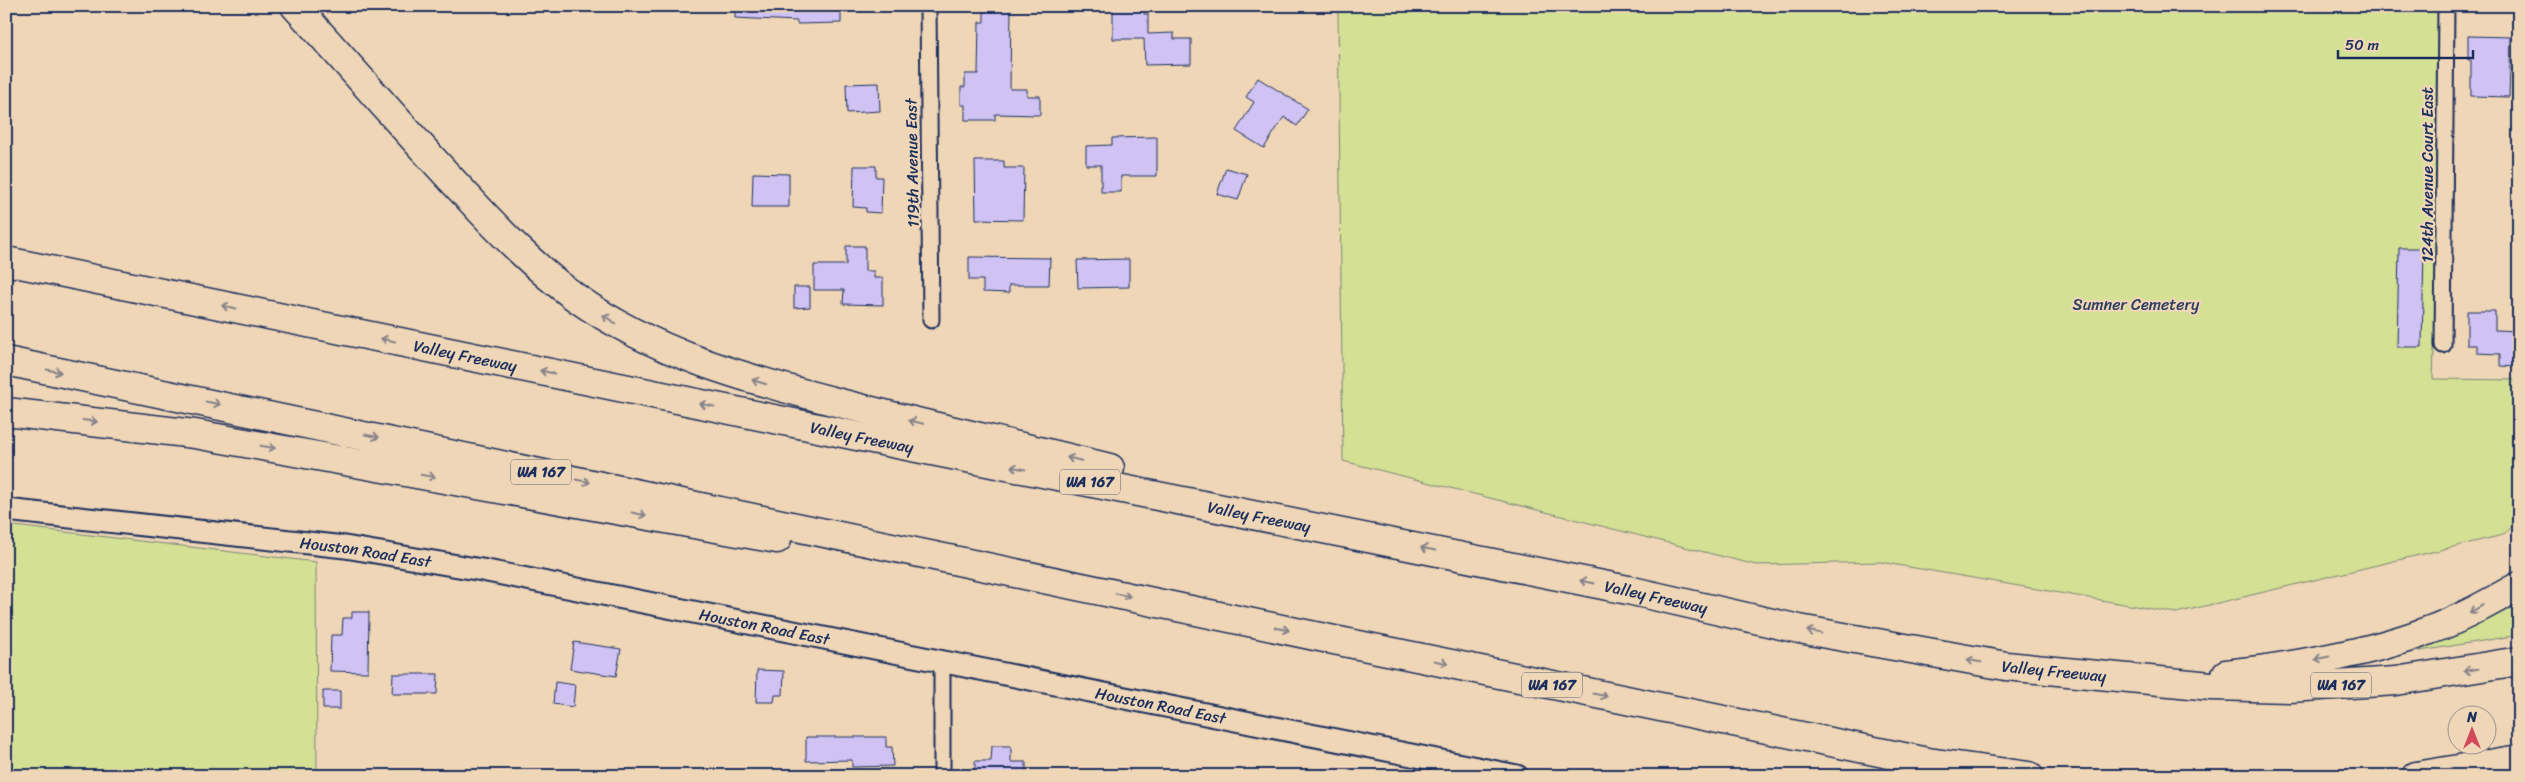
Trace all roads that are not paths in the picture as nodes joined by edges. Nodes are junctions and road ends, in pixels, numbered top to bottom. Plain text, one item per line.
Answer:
1 (295, 6) edge
2 (928, 6) edge
3 (2446, 6) edge
4 (6, 261) edge
5 (931, 320) dead end
6 (2443, 345) dead end
7 (6, 361) edge
8 (6, 412) edge
9 (6, 510) edge
10 (1323, 528) junction
11 (1076, 585) junction
12 (2519, 586) edge
13 (2519, 660) edge
14 (942, 662) junction
15 (2161, 680) junction
16 (2519, 759) edge
17 (942, 776) edge
18 (1516, 776) edge
19 (2029, 776) edge
20 (2416, 776) edge

10 -> 1 highway
2 - 5 street, 119th Avenue East
3 - 6 street, 124th Avenue Court East
10 -> 4 highway, Valley Freeway / WA 167
7 -> 11 highway, WA 167
8 -> 11 highway
9 - 14 street, Houston Road East
15 -> 10 highway, Valley Freeway / WA 167
11 -> 19 highway, WA 167
12 -> 15 highway
13 -> 15 highway, Valley Freeway / WA 167
14 - 17 street
14 - 18 street, Houston Road East
16 - 20 highway

